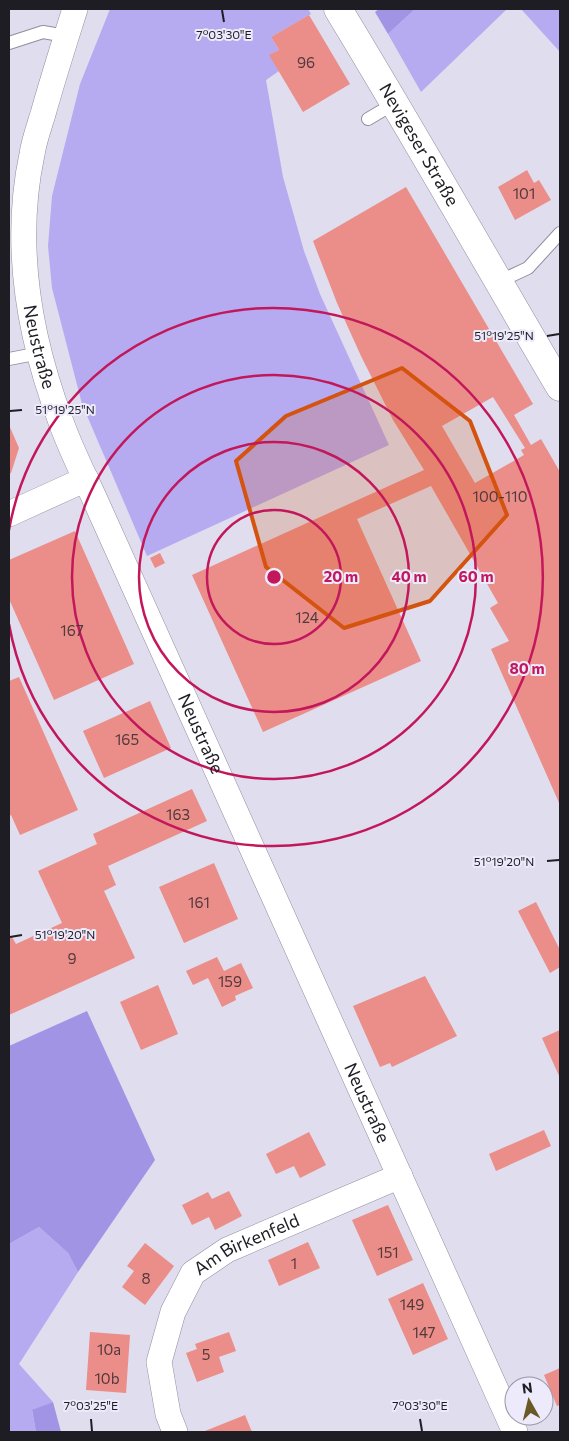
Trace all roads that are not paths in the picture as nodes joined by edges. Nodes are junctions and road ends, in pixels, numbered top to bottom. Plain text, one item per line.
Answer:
1 (75, 9) edge
2 (338, 9) edge
3 (66, 36) junction
4 (9, 43) edge
5 (395, 103) junction
6 (368, 119) dead end
7 (560, 233) edge
8 (498, 282) junction
9 (40, 353) junction
10 (9, 359) edge
11 (560, 387) edge
12 (86, 479) junction
13 (9, 514) edge
14 (400, 1176) junction
15 (176, 1432) edge
16 (515, 1432) edge

1 - 3 street, Neustraße
2 - 5 main road, Nevigeser Straße
3 - 4 lane
3 - 9 street, Neustraße
5 - 6 lane
5 - 8 main road, Nevigeser Straße
7 - 8 lane
8 - 11 main road, Nevigeser Straße
9 - 10 lane
9 - 12 street, Neustraße
12 - 13 street
12 - 14 street, Neustraße
14 - 15 street, Am Birkenfeld
14 - 16 street, Neustraße

